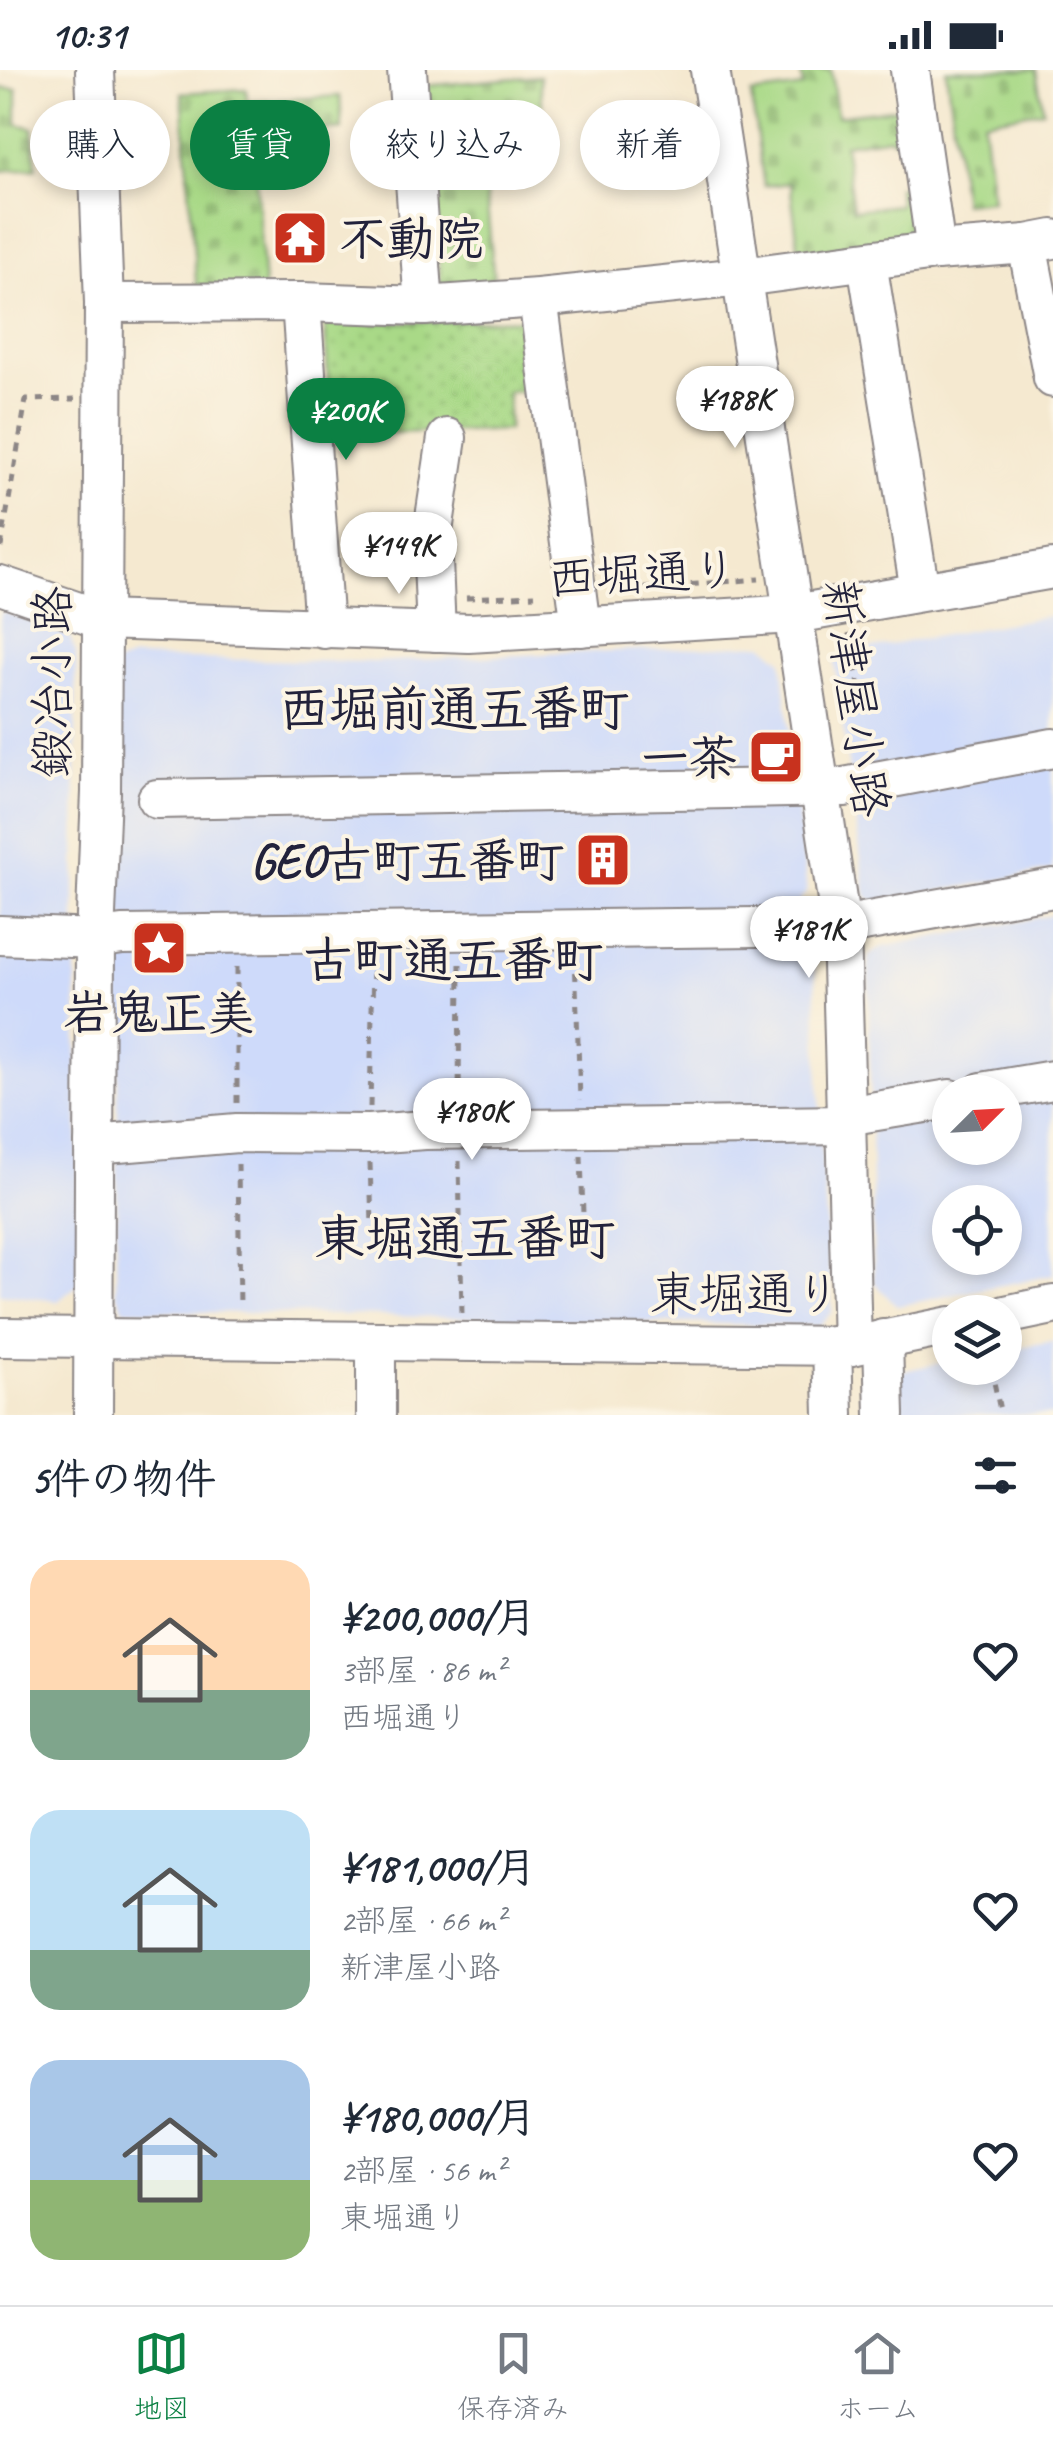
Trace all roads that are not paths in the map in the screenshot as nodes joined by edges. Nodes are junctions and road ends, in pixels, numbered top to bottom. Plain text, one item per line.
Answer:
1 (96, 70) edge
2 (407, 70) edge
3 (710, 70) edge
4 (910, 70) edge
5 (1040, 242) edge
6 (936, 251) junction
7 (867, 262) junction
8 (742, 277) junction
9 (538, 298) junction
10 (301, 302) junction
11 (104, 303) junction
12 (424, 306) junction
13 (1053, 378) edge
14 (447, 438) dead end
15 (1053, 569) edge
16 (0, 585) edge
17 (920, 590) junction
18 (795, 614) junction
19 (102, 620) junction
20 (581, 627) junction
21 (324, 629) junction
22 (436, 632) junction
23 (1053, 748) edge
24 (819, 786) junction
25 (157, 799) dead end
26 (1053, 888) edge
27 (841, 926) junction
28 (0, 936) edge
29 (95, 939) junction
30 (1053, 1080) edge
31 (1022, 1085) edge
32 (932, 1103) edge
33 (846, 1120) junction
34 (94, 1145) junction
35 (1053, 1305) edge
36 (1022, 1311) edge
37 (932, 1329) edge
38 (0, 1337) edge
39 (94, 1340) junction
40 (376, 1342) junction
41 (856, 1343) junction
42 (94, 1415) edge
43 (376, 1415) edge
44 (834, 1415) edge
45 (885, 1415) edge

1 - 11 street, 鍛冶小路
2 - 12 street
3 - 8 street, 新津屋小路
4 - 6 street
5 - 6 street
5 - 13 street
6 - 7 street
7 - 8 street
7 - 17 street
8 - 9 street
8 - 18 street, 新津屋小路
9 - 12 street
9 - 20 street
10 - 11 street
10 - 12 street
10 - 21 street
11 - 19 street, 鍛冶小路
14 - 22 street
15 - 17 street, 西堀通り
16 - 19 street, 西堀通り
17 - 18 street, 西堀通り
18 - 20 street, 西堀通り
18 - 24 street, 新津屋小路
19 - 21 street, 西堀通り
19 - 29 street, 鍛冶小路
20 - 22 street, 西堀通り
21 - 22 street, 西堀通り
23 - 24 street
24 - 25 street
24 - 27 street, 新津屋小路
26 - 27 street
27 - 29 street
27 - 33 street, 新津屋小路
28 - 29 street
29 - 34 street, 鍛冶小路
30 - 31 street
32 - 33 street
33 - 34 street
33 - 41 street, 新津屋小路
34 - 39 street, 鍛冶小路
35 - 36 street
37 - 41 street, 東堀通り
38 - 39 street, 東堀通り
39 - 40 street, 東堀通り
39 - 42 street, 鍛冶小路
40 - 41 street, 東堀通り
40 - 43 street
41 - 44 street
41 - 45 street

